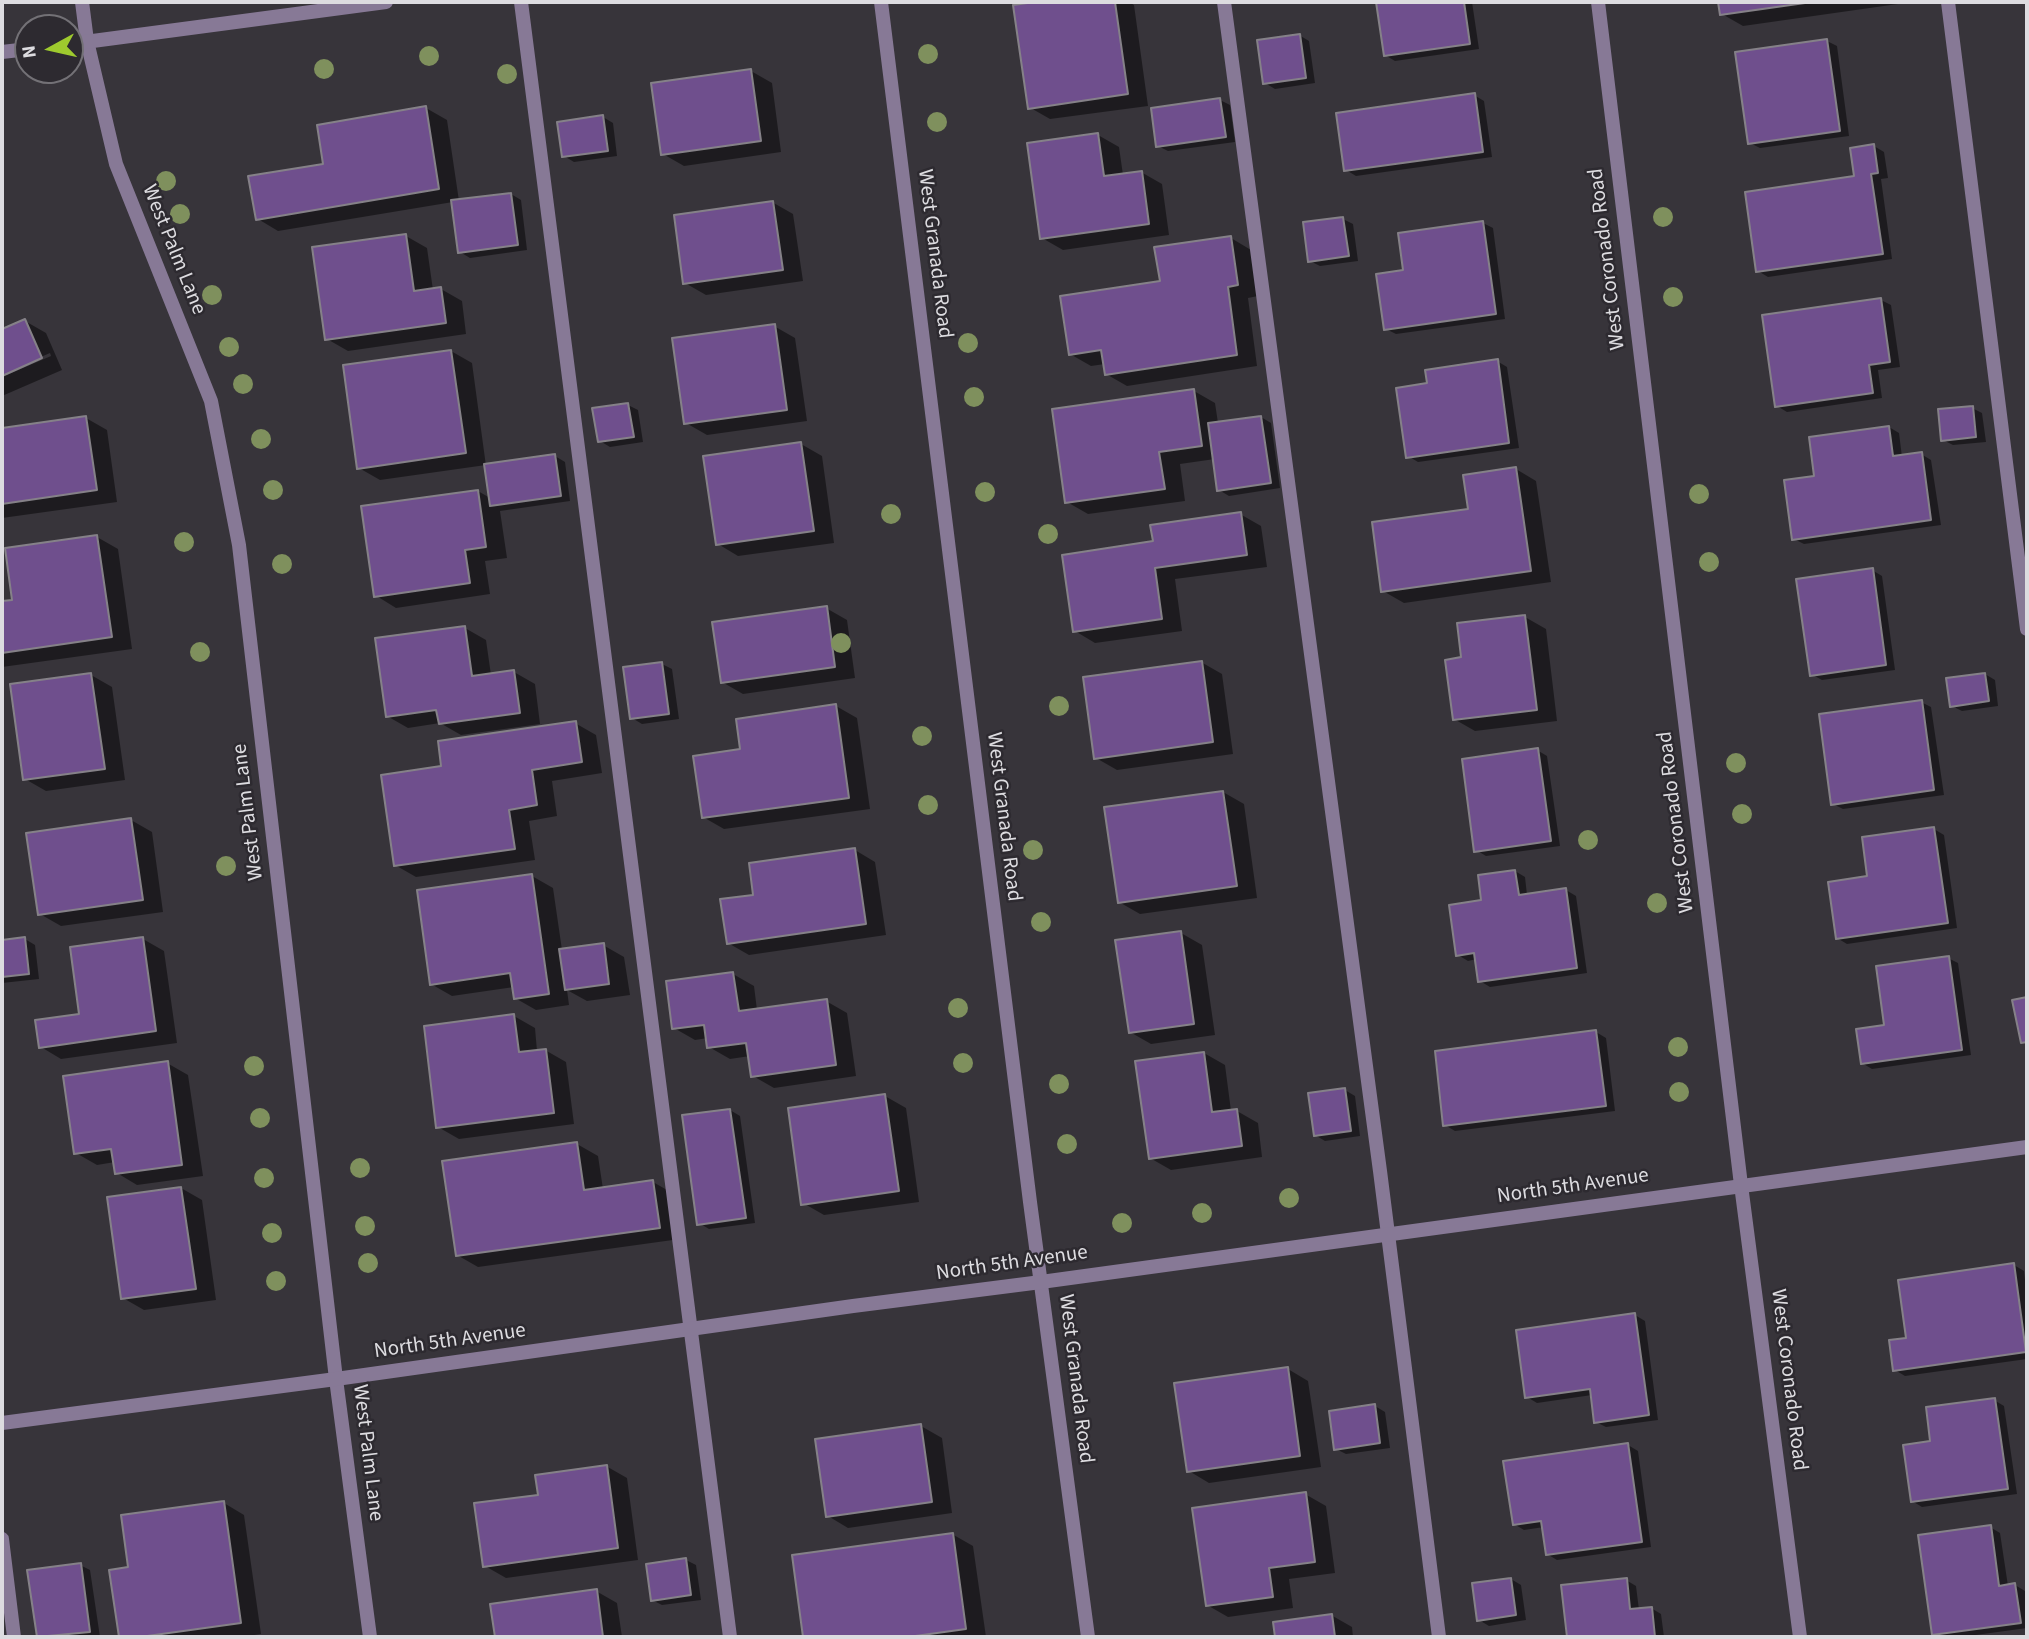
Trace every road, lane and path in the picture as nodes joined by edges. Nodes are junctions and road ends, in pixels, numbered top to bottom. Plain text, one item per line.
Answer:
1 (82, 2) edge
2 (386, 2) edge
3 (521, 2) edge
4 (881, 2) edge
5 (1224, 2) edge
6 (1598, 2) edge
7 (1948, 2) edge
8 (87, 41) junction
9 (84, 42) edge
10 (2027, 629) edge
11 (2027, 1147) edge
12 (1741, 1185) junction
13 (1388, 1235) junction
14 (1041, 1282) junction
15 (689, 1329) junction
16 (336, 1379) junction
17 (2, 1423) edge
18 (2, 1539) edge
19 (14, 1637) edge
20 (370, 1637) edge
21 (730, 1637) edge
22 (1088, 1637) edge
23 (1438, 1637) edge
24 (1800, 1637) edge

1 - 8 street, West Palm Lane
2 - 8 street
3 - 15 street
4 - 14 street, West Granada Road
5 - 13 street
6 - 12 street, West Coronado Road
7 - 10 street
8 - 9 street
8 - 16 street, West Palm Lane
11 - 12 street, North 5th Avenue
12 - 13 street, North 5th Avenue
12 - 24 street, West Coronado Road
13 - 14 street, North 5th Avenue
13 - 23 street
14 - 15 street, North 5th Avenue
14 - 22 street, West Granada Road
15 - 16 street, North 5th Avenue
15 - 21 street
16 - 17 street, North 5th Avenue
16 - 20 street, West Palm Lane
18 - 19 street

